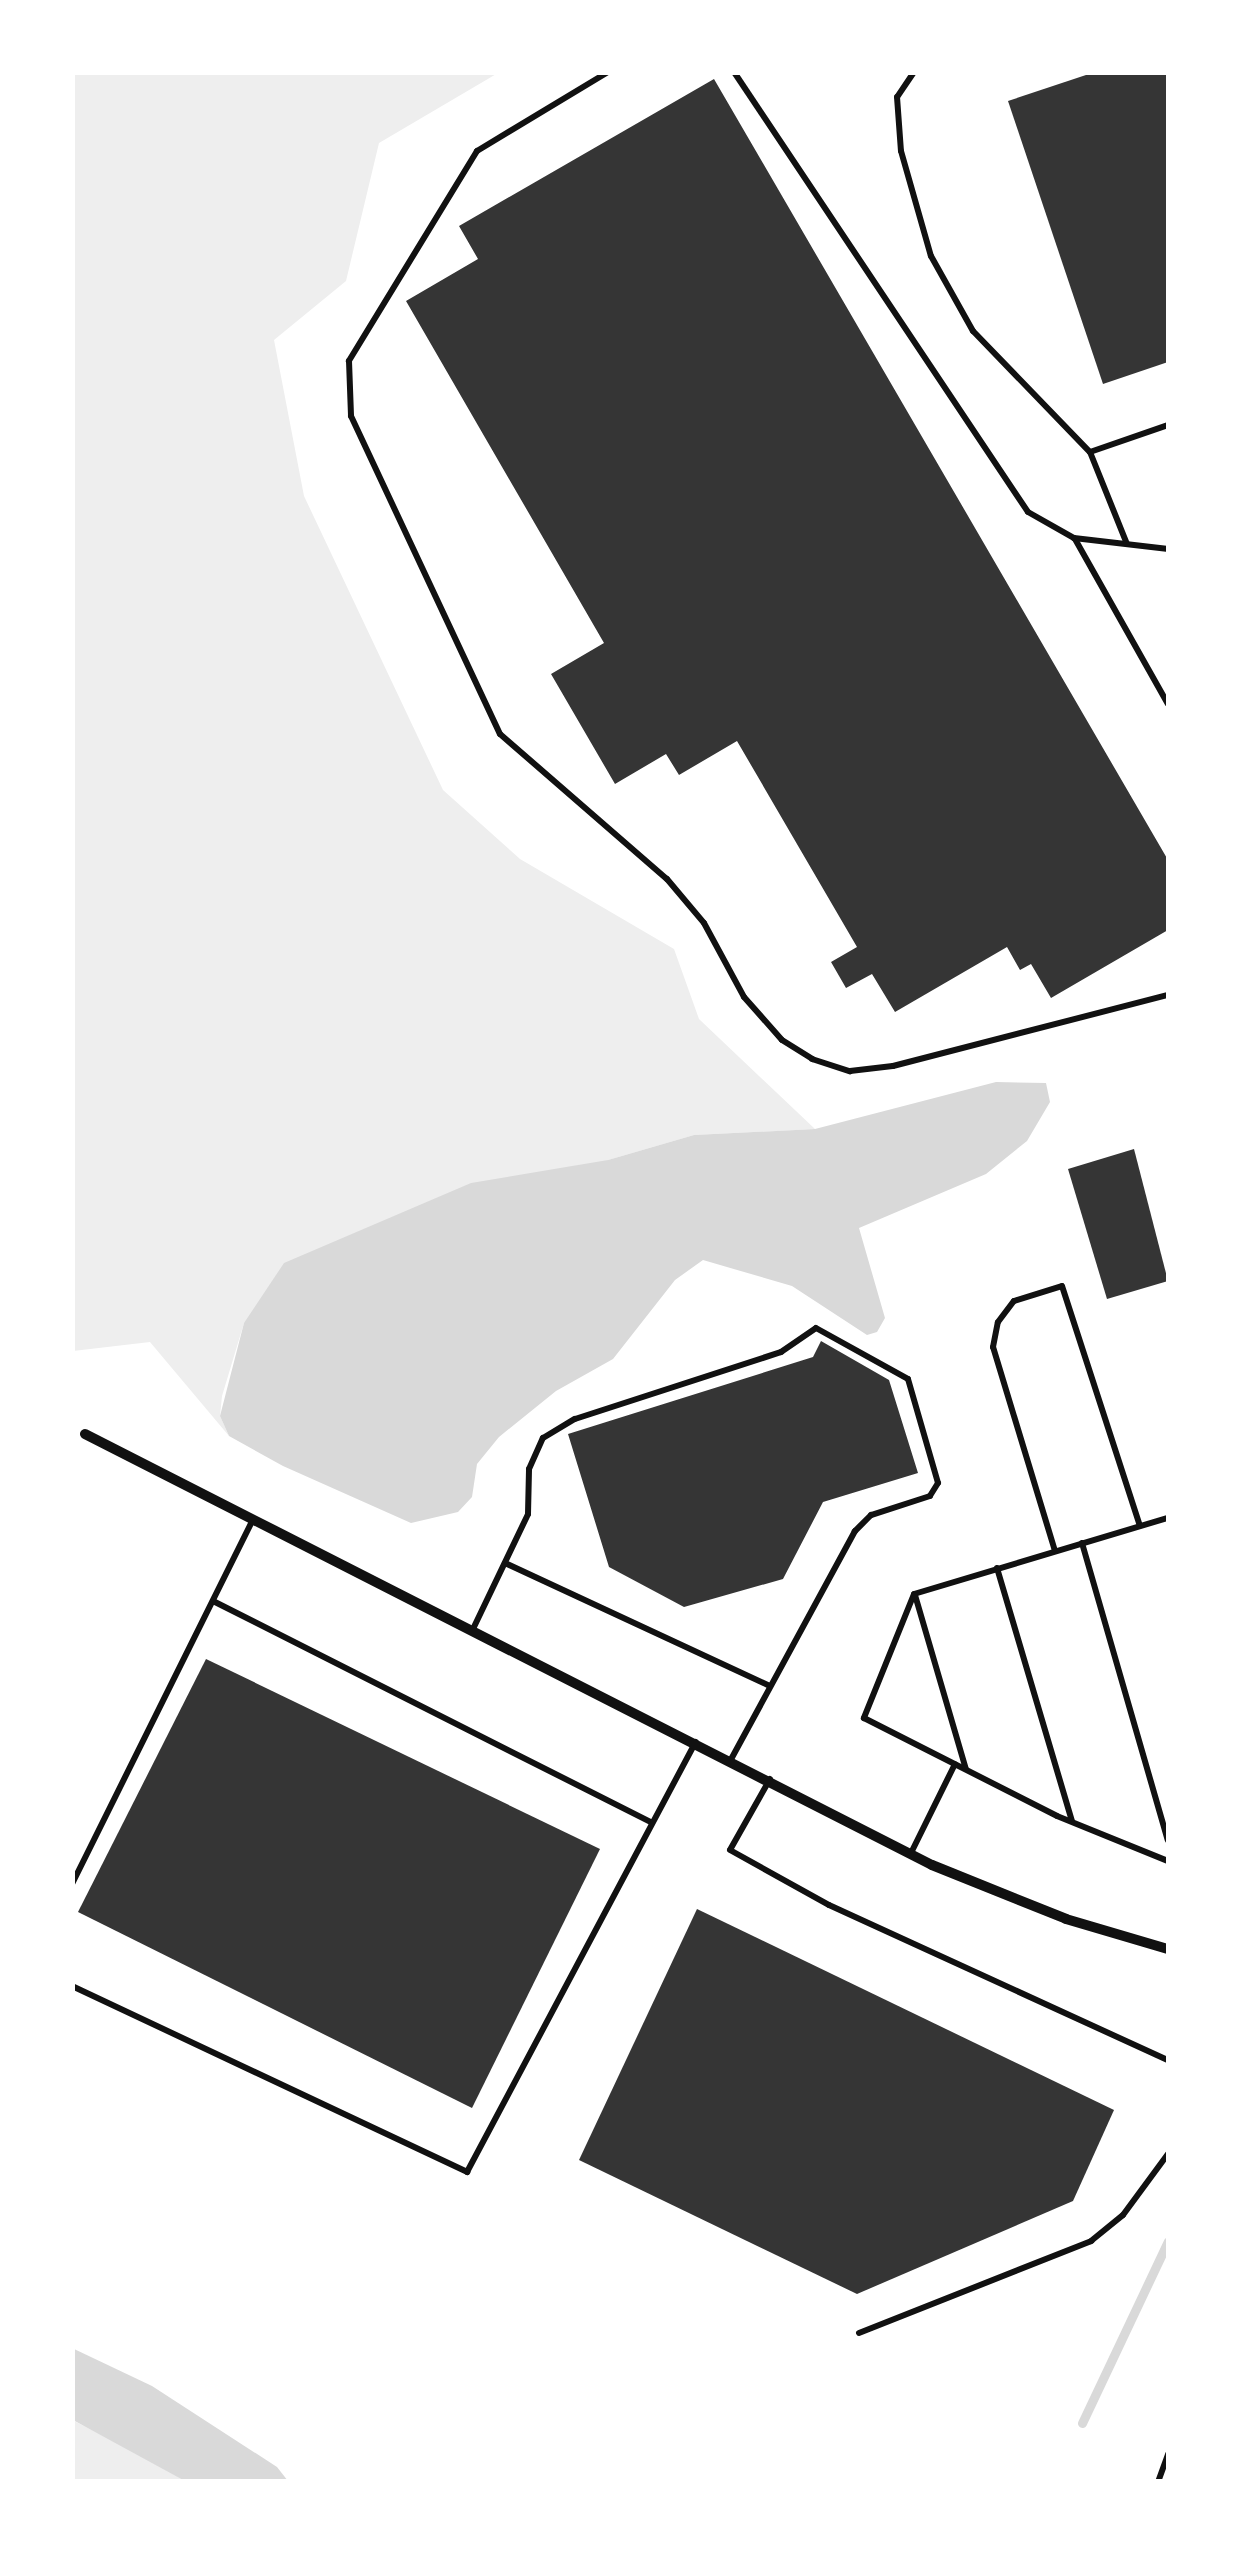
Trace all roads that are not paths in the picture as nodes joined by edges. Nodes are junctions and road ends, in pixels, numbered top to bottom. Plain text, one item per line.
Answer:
1 (608, 72) edge
2 (734, 72) edge
3 (914, 72) edge
4 (1168, 424) edge
5 (1090, 452) junction
6 (1074, 538) junction
7 (1127, 544) junction
8 (1168, 549) edge
9 (1168, 704) edge
10 (1168, 995) edge
11 (84, 1434) dead end
12 (1168, 1518) edge
13 (253, 1520) junction
14 (1140, 1526) junction
15 (1082, 1543) junction
16 (1055, 1551) junction
17 (505, 1563) junction
18 (997, 1568) junction
19 (914, 1594) junction
20 (214, 1600) junction
21 (473, 1629) junction
22 (770, 1686) junction
23 (696, 1742) junction
24 (731, 1759) junction
25 (955, 1764) junction
26 (966, 1770) junction
27 (771, 1778) junction
28 (1072, 1821) junction
29 (650, 1822) junction
30 (1168, 1840) edge
31 (911, 1853) junction
32 (1168, 1861) edge
33 (72, 1884) edge
34 (1168, 1950) edge
35 (72, 1986) edge
36 (1168, 2060) edge
37 (1168, 2154) edge
38 (860, 2333) dead end
39 (1168, 2454) edge
40 (1158, 2482) edge

1 - 10 lane
2 - 6 lane
3 - 5 lane
4 - 5 lane
5 - 7 lane
6 - 7 lane
6 - 9 lane
7 - 8 lane
11 - 13 street
12 - 14 lane
13 - 20 lane
13 - 21 street
14 - 15 lane
14 - 16 lane
15 - 16 lane
15 - 30 lane
16 - 18 lane
17 - 21 lane
17 - 22 lane
17 - 22 lane
18 - 19 lane
18 - 28 lane
19 - 25 lane
19 - 26 lane
20 - 29 lane
20 - 33 lane
21 - 23 street
22 - 24 lane
23 - 24 street
23 - 29 lane
24 - 27 street
25 - 26 lane
25 - 31 lane
26 - 28 lane
27 - 31 street
27 - 36 lane
28 - 32 lane
29 - 35 lane
31 - 34 street
37 - 38 lane
39 - 40 lane

